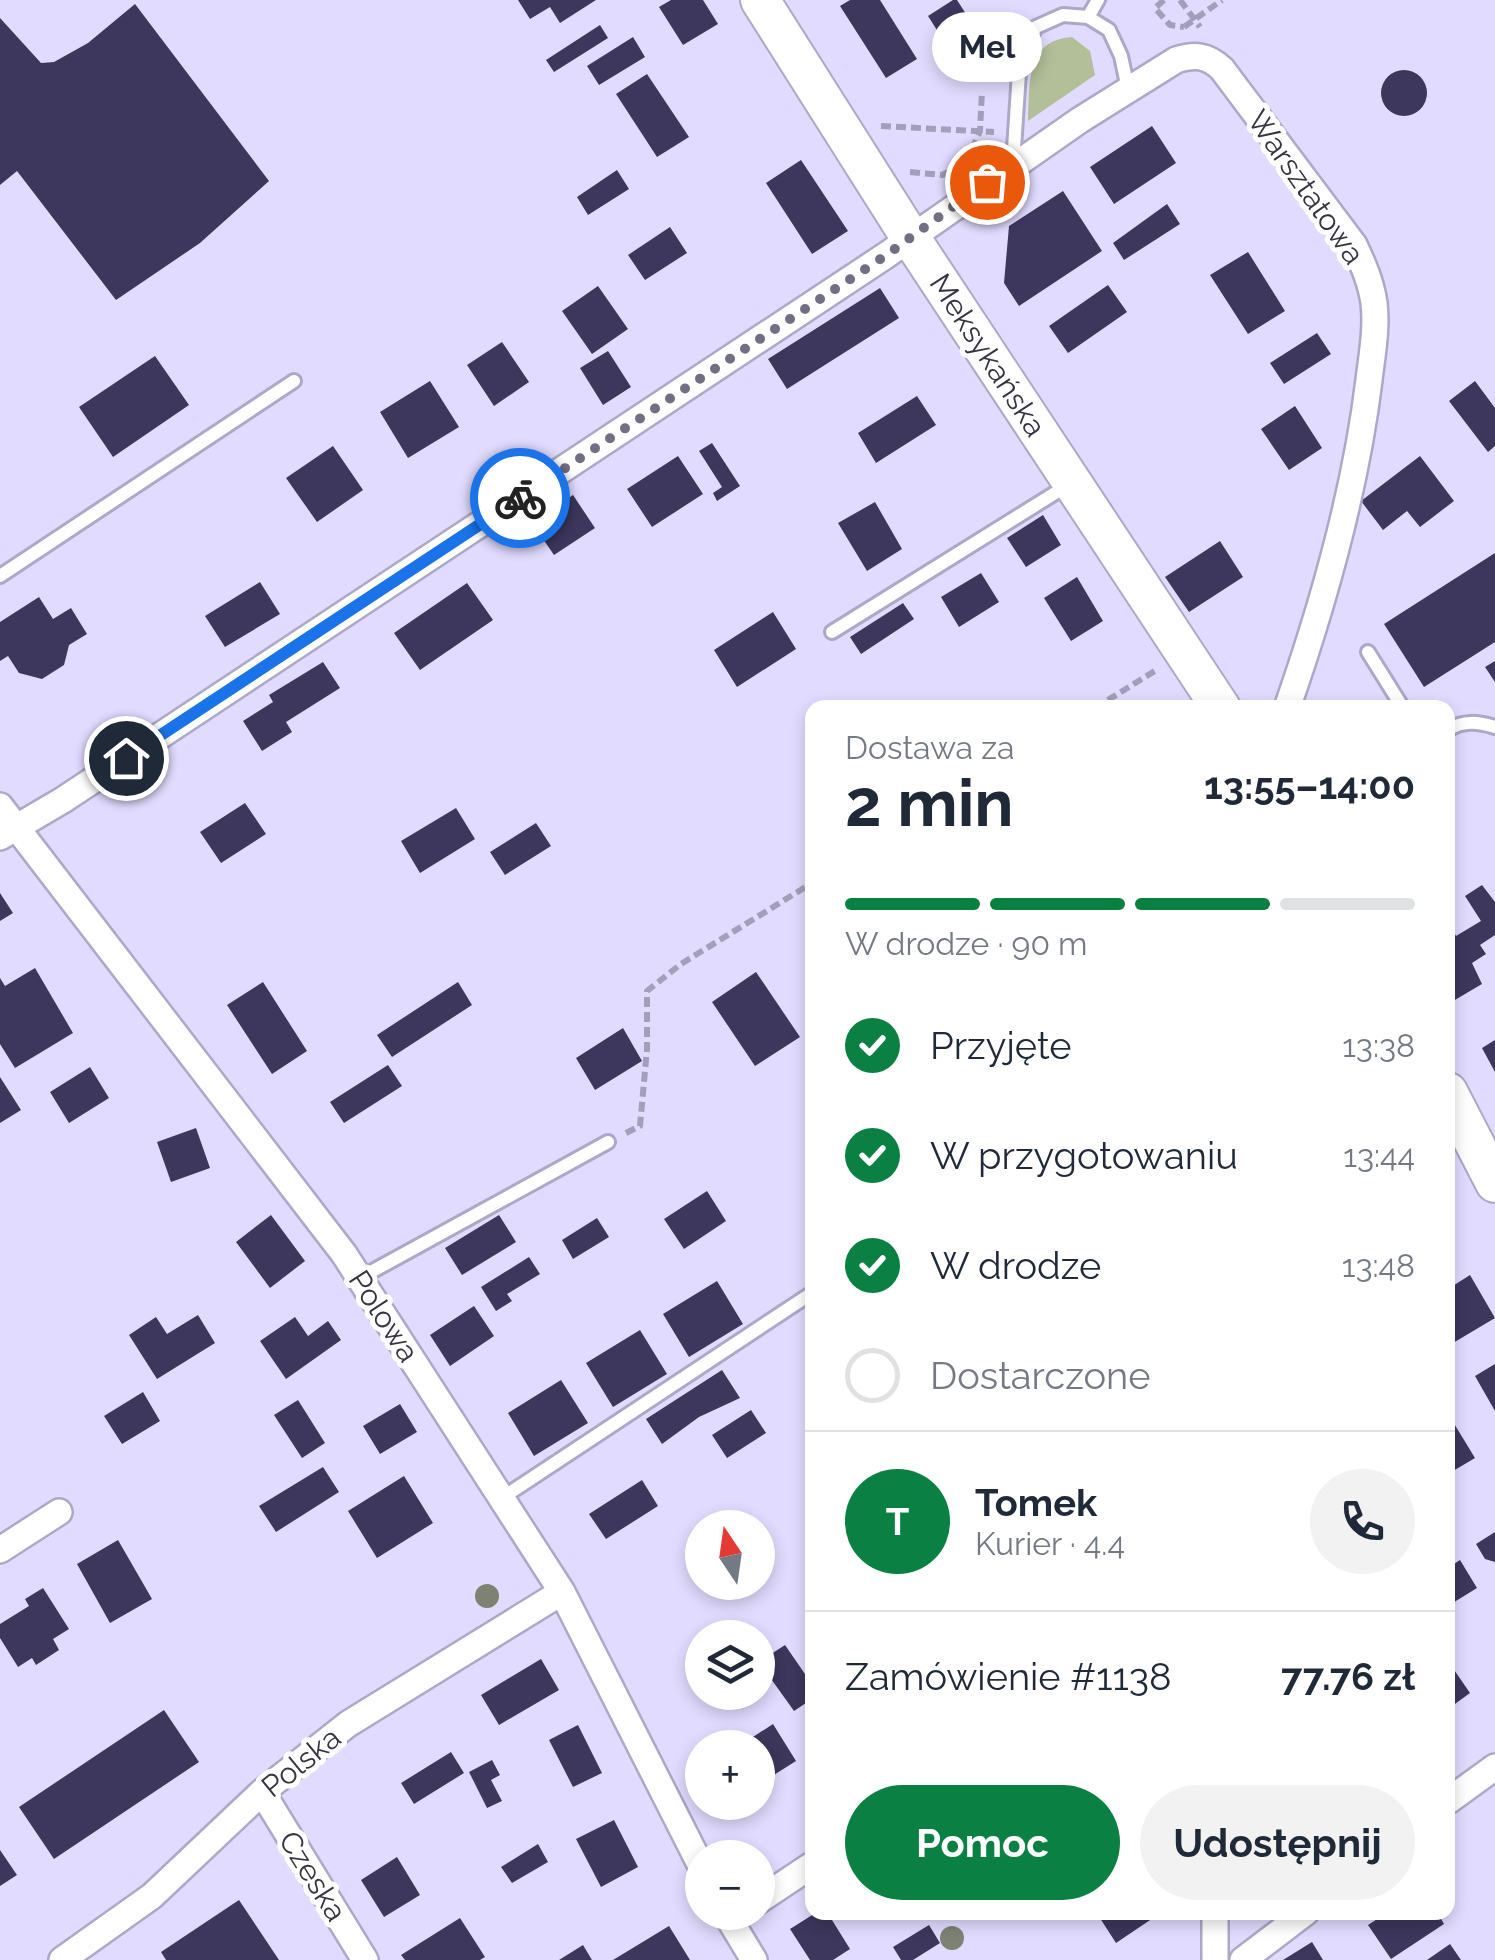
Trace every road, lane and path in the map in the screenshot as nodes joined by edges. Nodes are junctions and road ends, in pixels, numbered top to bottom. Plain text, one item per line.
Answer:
1 (760, 0) edge
2 (1098, 0) edge
3 (1164, 0) edge
4 (1180, 0) edge
5 (1222, 0) edge
6 (1088, 18) junction
7 (1200, 27) dead end
8 (1128, 89) junction
9 (982, 91) dead end
10 (866, 125) dead end
11 (980, 131) junction
12 (1013, 165) junction
13 (896, 167) dead end
14 (910, 236) junction
15 (294, 381) dead end
16 (1072, 482) junction
17 (0, 576) edge
18 (832, 632) dead end
19 (1185, 652) junction
20 (1368, 652) dead end
21 (1109, 700) edge
22 (1216, 700) edge
23 (1290, 700) edge
24 (1399, 700) edge
25 (1455, 725) edge
26 (1495, 727) edge
27 (5, 823) edge
28 (805, 886) edge
29 (1455, 1106) edge
30 (608, 1142) joint
31 (1495, 1184) edge
32 (360, 1278) junction
33 (805, 1297) edge
34 (502, 1498) junction
35 (59, 1512) dead end
36 (0, 1550) edge
37 (562, 1592) junction
38 (1495, 1766) edge
39 (262, 1792) junction
40 (1455, 1796) edge
41 (688, 1840) edge
42 (805, 1870) edge
43 (775, 1890) edge
44 (1215, 1920) edge
45 (1296, 1920) edge
46 (739, 1930) edge
47 (62, 1960) edge
48 (365, 1960) edge
49 (754, 1960) edge
50 (1215, 1960) edge
51 (1244, 1960) edge

1 - 14 street, Meksykańska
2 - 6 lane
3 - 5 path, bridge
4 - 7 path
6 - 8 lane
6 - 12 lane
8 - 12 street
8 - 23 street, Warsztatowa
9 - 11 path
10 - 11 path
11 - 13 path
12 - 14 street
14 - 16 street, Meksykańska
14 - 27 street
15 - 17 lane
16 - 18 lane
16 - 19 street, Meksykańska
19 - 21 path
19 - 22 street, Meksykańska
20 - 24 lane
25 - 26 lane
27 - 32 street, Polowa
28 - 30 path
29 - 31 street
30 - 32 lane
32 - 34 street, Polowa
33 - 34 lane
34 - 37 street, Polowa
35 - 36 street
37 - 39 street, Polska
37 - 41 street, Polowa
38 - 40 street
39 - 47 street, Polska
39 - 48 street, Czeska
42 - 43 street
44 - 50 street
45 - 51 street
46 - 49 street

